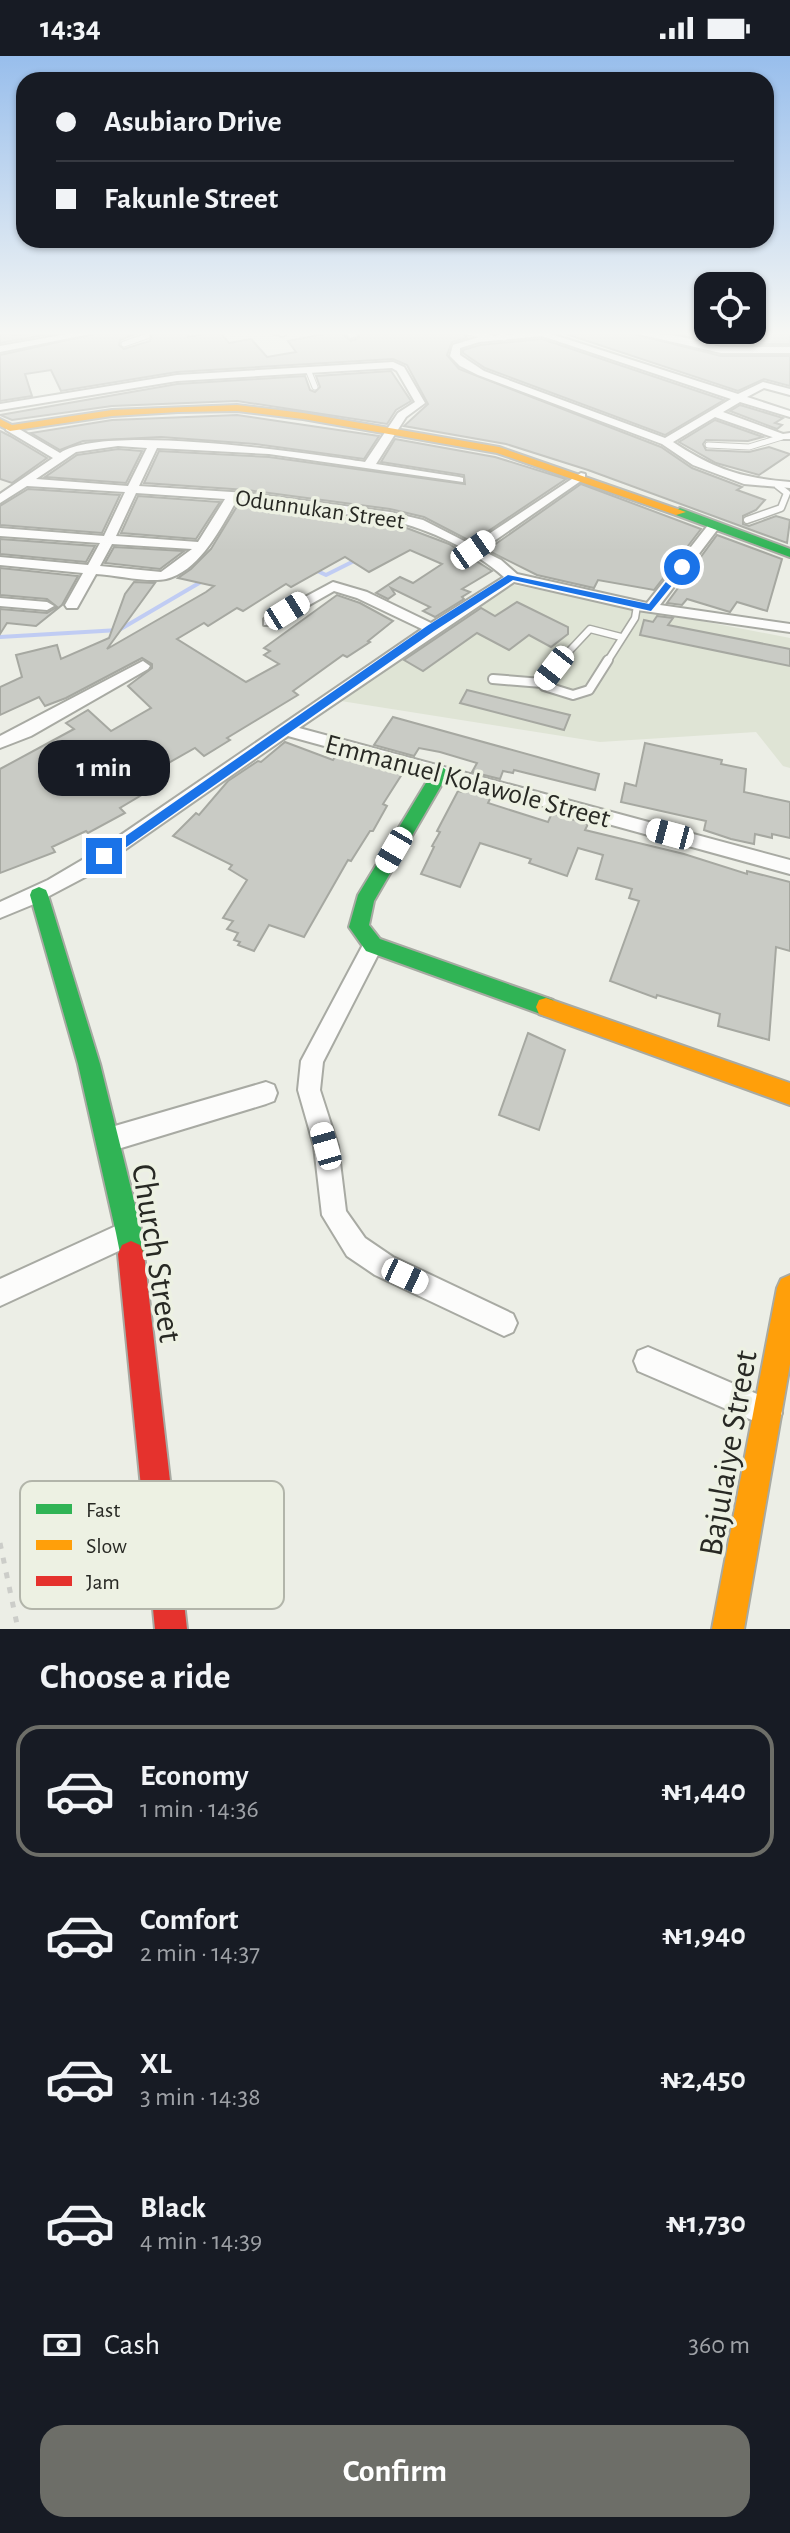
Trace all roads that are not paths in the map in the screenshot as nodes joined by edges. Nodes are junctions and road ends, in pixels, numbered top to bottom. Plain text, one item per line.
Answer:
1 (418, 404) edge
2 (565, 404) edge
3 (729, 404) edge
4 (759, 404) edge
5 (715, 413) junction
6 (790, 414) edge
7 (5, 425) edge
8 (392, 432) junction
9 (786, 436) edge
10 (666, 442) junction
11 (154, 444) junction
12 (708, 445) dead end
13 (59, 457) junction
14 (368, 467) junction
15 (581, 476) junction
16 (459, 480) dead end
17 (22, 482) junction
18 (784, 486) edge
19 (130, 492) junction
20 (233, 496) junction
21 (0, 499) edge
22 (747, 520) dead end
23 (713, 527) junction
24 (0, 532) edge
25 (109, 538) junction
26 (200, 546) junction
27 (473, 550) junction
28 (790, 553) edge
29 (0, 561) edge
30 (89, 570) junction
31 (512, 577) junction
32 (0, 602) edge
33 (72, 605) dead end
34 (47, 606) dead end
35 (644, 607) junction
36 (269, 622) dead end
37 (430, 628) junction
38 (790, 628) edge
39 (621, 637) junction
40 (143, 666) dead end
41 (493, 679) dead end
42 (542, 683) junction
43 (286, 730) junction
44 (0, 742) edge
45 (441, 772) junction
46 (790, 867) edge
47 (39, 895) junction
48 (0, 910) edge
49 (373, 945) junction
50 (266, 1093) dead end
51 (790, 1094) edge
52 (108, 1140) junction
53 (129, 1233) junction
54 (790, 1288) edge
55 (0, 1293) edge
56 (504, 1323) dead end
57 (648, 1361) dead end
58 (768, 1413) junction
59 (155, 1481) edge
60 (169, 1609) edge
61 (171, 1629) edge
62 (728, 1629) edge

1 - 8 street
2 - 10 street
3 - 5 street
4 - 6 street
5 - 9 street
5 - 10 street
7 - 8 street
7 - 13 street
8 - 14 street
8 - 15 street
9 - 12 lane
10 - 18 street
11 - 13 street
11 - 14 street
11 - 19 street
13 - 17 street
14 - 16 street
15 - 23 street
15 - 27 street
17 - 19 street, Odunnukan Street
17 - 21 street
18 - 22 lane
19 - 20 street, Odunnukan Street
19 - 25 street
20 - 26 street
20 - 27 street, Odunnukan Street
23 - 28 street
23 - 35 street
24 - 25 street
25 - 26 street
25 - 30 street
26 - 30 street
27 - 31 street, Odunnukan Street
29 - 30 street
30 - 33 street
31 - 35 street, Odunnukan Street
31 - 37 street
32 - 34 street
35 - 38 street, Odunnukan Street
35 - 39 lane
36 - 37 street
37 - 43 street
39 - 42 lane
39 - 42 lane
40 - 44 street
41 - 42 lane
43 - 45 street, Emmanuel Kolawole Street
43 - 47 street
45 - 46 street, Emmanuel Kolawole Street
45 - 49 street
47 - 48 street
47 - 52 street, Church Street
49 - 51 street
49 - 56 street
50 - 52 street
52 - 53 street, Church Street
53 - 55 street
53 - 59 street, Church Street
54 - 58 street, Bajulaiye Street
57 - 58 street
58 - 62 street, Bajulaiye Street
60 - 61 street, Church Street

